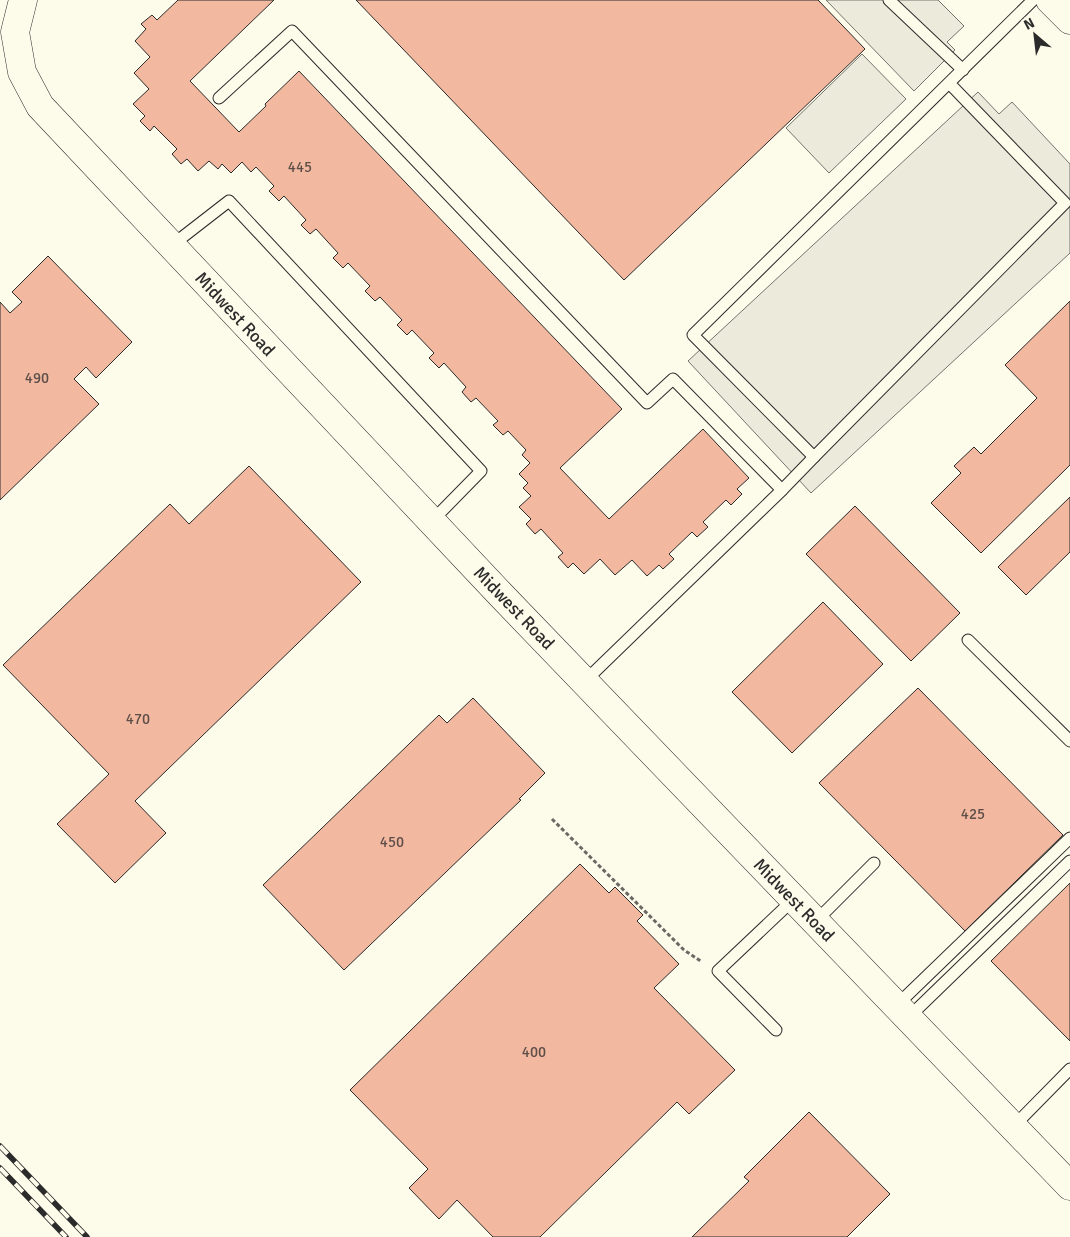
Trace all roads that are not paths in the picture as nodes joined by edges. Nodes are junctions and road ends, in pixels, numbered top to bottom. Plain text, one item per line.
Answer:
1 (23, 0) edge
2 (889, 0) edge
3 (1033, 0) edge
4 (1050, 0) edge
5 (1070, 20) edge
6 (963, 70) junction
7 (949, 83) junction
8 (219, 98) dead end
9 (171, 246) junction
10 (814, 457) junction
11 (782, 490) junction
12 (431, 522) junction
13 (968, 640) dead end
14 (584, 682) junction
15 (1070, 741) edge
16 (1070, 838) edge
17 (1070, 861) edge
18 (874, 863) dead end
19 (793, 900) junction
20 (815, 922) junction
21 (947, 957) junction
22 (959, 969) junction
23 (902, 1012) junction
24 (776, 1030) dead end
25 (1068, 1074) edge
26 (1013, 1127) junction
27 (1070, 1186) edge

1 - 9 street, Midwest Road
2 - 6 lane
3 - 6 lane
4 - 5 street
6 - 7 lane
7 - 10 lane
7 - 10 lane
8 - 11 lane
9 - 12 street, Midwest Road
9 - 12 lane
10 - 11 lane
11 - 14 lane
12 - 14 street, Midwest Road
13 - 15 lane
14 - 19 street, Midwest Road
16 - 21 lane
17 - 22 lane
18 - 20 lane
19 - 20 street, Midwest Road
19 - 24 lane
20 - 23 street, Midwest Road
21 - 22 lane
21 - 23 lane
22 - 23 lane
23 - 26 street, Midwest Road
25 - 26 lane
26 - 27 street, Midwest Road

